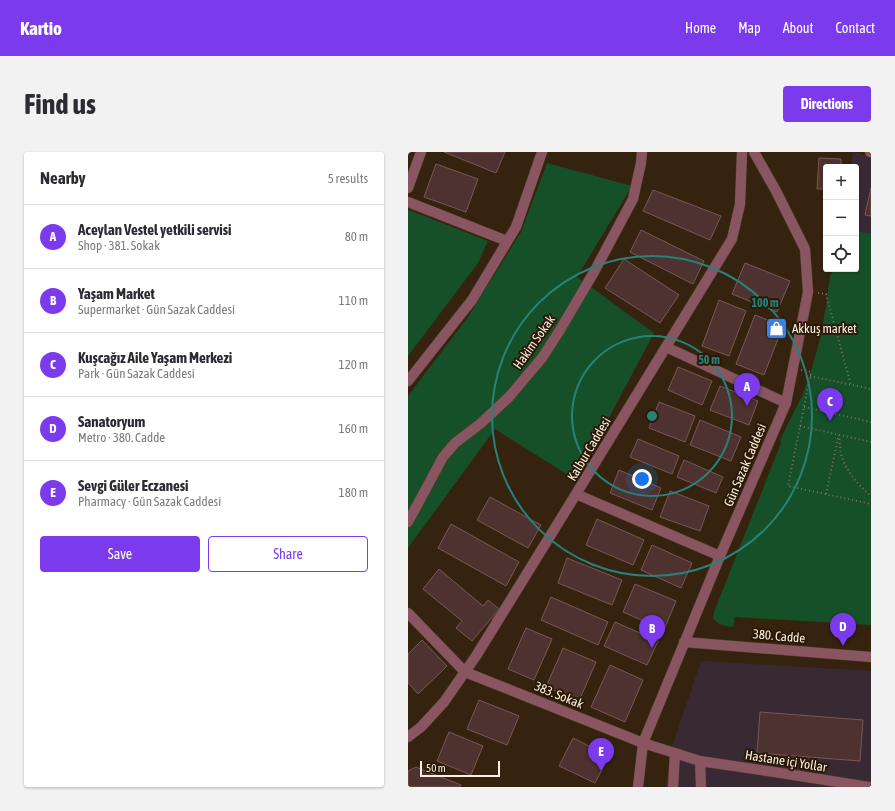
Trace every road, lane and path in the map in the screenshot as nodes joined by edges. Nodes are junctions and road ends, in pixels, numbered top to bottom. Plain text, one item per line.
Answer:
1 (421, 152) edge
2 (542, 152) edge
3 (642, 152) edge
4 (742, 152) edge
5 (754, 152) edge
6 (408, 188) edge
7 (408, 202) edge
8 (507, 241) junction
9 (808, 292) junction
10 (666, 347) junction
11 (793, 368) junction
12 (810, 376) junction
13 (408, 382) edge
14 (851, 385) junction
15 (871, 389) edge
16 (786, 403) junction
17 (804, 407) junction
18 (871, 422) edge
19 (800, 426) junction
20 (839, 435) junction
21 (871, 442) edge
22 (576, 494) junction
23 (826, 494) junction
24 (871, 496) edge
25 (871, 504) edge
26 (408, 522) edge
27 (720, 556) junction
28 (408, 613) edge
29 (684, 642) junction
30 (871, 657) edge
31 (465, 672) junction
32 (408, 737) edge
33 (643, 743) junction
34 (675, 753) junction
35 (700, 761) junction
36 (638, 787) edge
37 (673, 787) edge
38 (701, 787) edge
39 (869, 787) edge

1 - 6 street
2 - 8 street
3 - 26 street, Hakim Sokak
4 - 10 street, Kalbur Caddesi
5 - 9 street, Gün Sazak Caddesi
7 - 8 street
8 - 13 street
9 - 11 street, Gün Sazak Caddesi
9 - 14 path
10 - 16 street
10 - 22 street, Kalbur Caddesi
11 - 12 path
11 - 16 street, Gün Sazak Caddesi
12 - 14 path
12 - 17 path
14 - 15 path
16 - 27 street, Gün Sazak Caddesi
17 - 18 path
17 - 19 path
19 - 20 path
19 - 23 path
20 - 21 path
20 - 23 path
20 - 24 path
22 - 27 street
22 - 31 street, Kalbur Caddesi
23 - 25 path
27 - 29 street, Gün Sazak Caddesi
28 - 31 street
29 - 30 street, 380. Cadde
29 - 33 street, Gün Sazak Caddesi
31 - 32 street, Kalbur Caddesi
31 - 33 street, 383. Sokak
33 - 34 street, Hastane içi Yollar
33 - 36 street, Gün Sazak Caddesi
34 - 35 street, Hastane içi Yollar
34 - 37 street
35 - 38 street
35 - 39 street, Hastane içi Yollar

